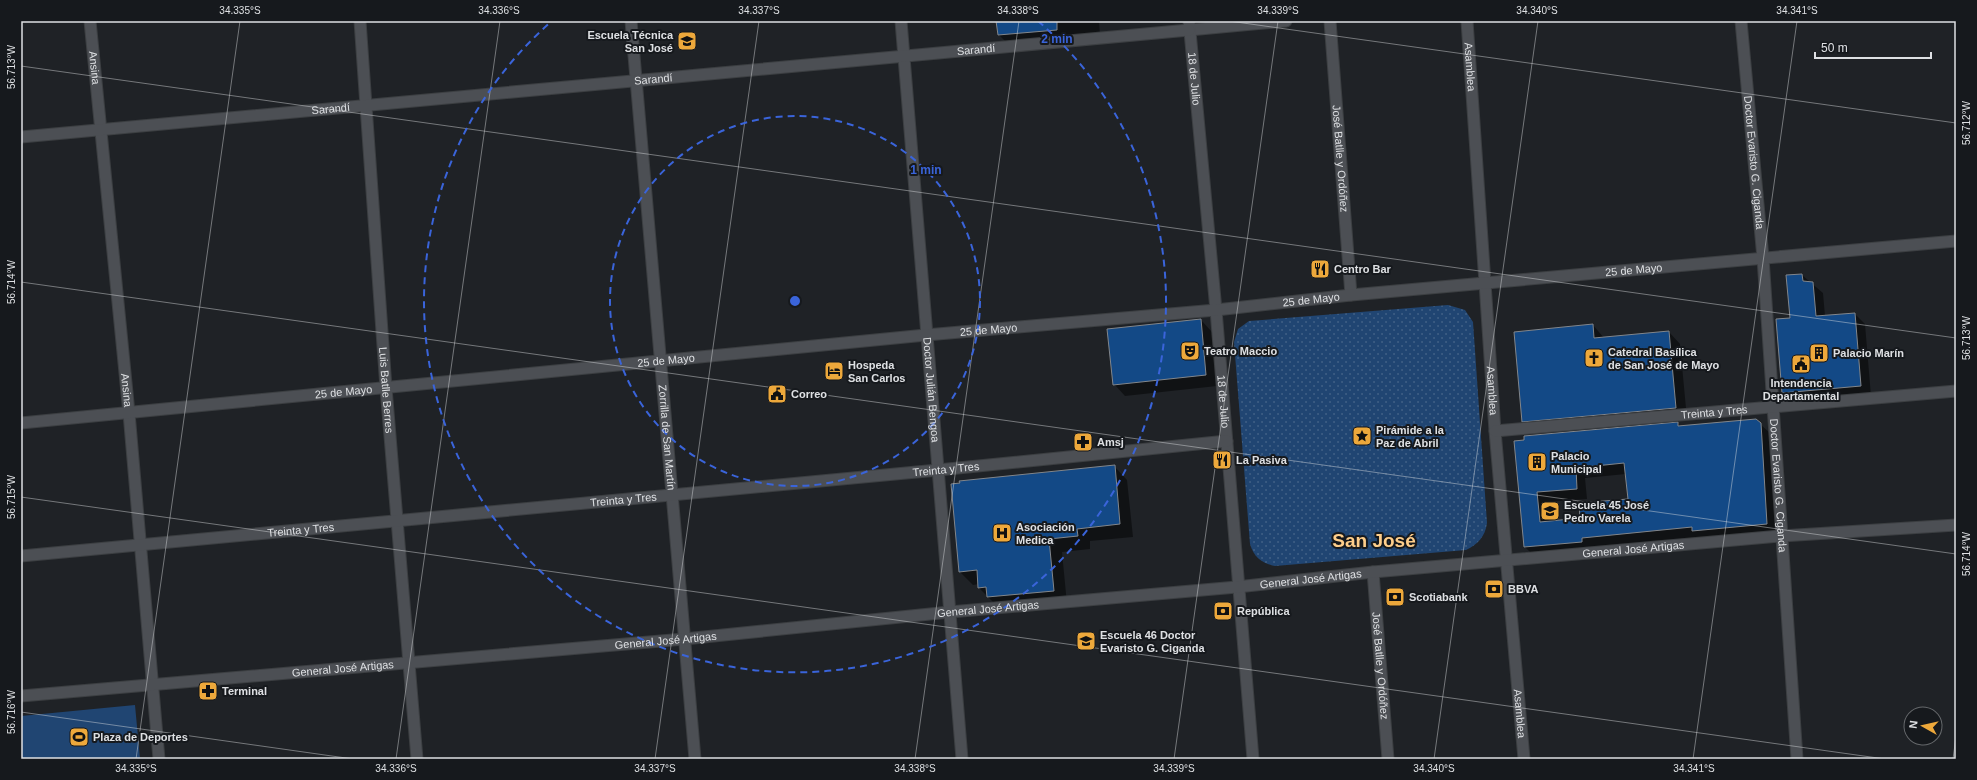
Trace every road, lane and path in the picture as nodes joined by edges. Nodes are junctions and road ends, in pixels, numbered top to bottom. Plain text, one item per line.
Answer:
1 (90, 21) edge
2 (360, 21) edge
3 (631, 21) edge
4 (901, 21) edge
5 (1286, 21) edge
6 (1330, 21) edge
7 (1467, 21) edge
8 (1741, 21) edge
9 (1189, 25) edge
10 (904, 55) junction
11 (637, 80) junction
12 (366, 105) junction
13 (100, 130) junction
14 (21, 137) edge
15 (1956, 241) edge
16 (1763, 258) junction
17 (1485, 283) junction
18 (1351, 295) junction
19 (1216, 310) junction
20 (926, 334) junction
21 (660, 361) junction
22 (386, 388) junction
23 (1956, 391) edge
24 (1773, 406) junction
25 (129, 413) junction
26 (21, 423) edge
27 (1495, 431) junction
28 (1226, 442) junction
29 (938, 470) junction
30 (672, 496) junction
31 (398, 520) junction
32 (1956, 525) edge
33 (1781, 536) junction
34 (142, 544) junction
35 (21, 556) edge
36 (1506, 561) junction
37 (1373, 572) junction
38 (1238, 587) junction
39 (950, 612) junction
40 (684, 639) junction
41 (408, 663) junction
42 (153, 685) junction
43 (21, 696) edge
44 (159, 759) edge
45 (417, 759) edge
46 (695, 759) edge
47 (962, 759) edge
48 (1253, 759) edge
49 (1388, 759) edge
50 (1524, 759) edge
51 (1797, 759) edge

1 - 13 street, Ansina
2 - 12 street, Luis Batlle Berres
3 - 11 street, Zorrilla de San Martín
4 - 10 street, Doctor Julián Bengoa
5 - 9 street, Sarandí
6 - 18 street, José Batlle y Ordóñez
7 - 17 street, Asamblea
8 - 16 street, Doctor Evaristo G. Ciganda
9 - 10 street, Sarandí
9 - 19 street, 18 de Julio
10 - 11 street, Sarandí
10 - 20 street, Doctor Julián Bengoa
11 - 12 street, Sarandí
11 - 21 street, Zorrilla de San Martín
12 - 13 street, Sarandí
12 - 22 street, Luis Batlle Berres
13 - 14 street, Sarandí
13 - 25 street, Ansina
15 - 16 street, 25 de Mayo
16 - 17 street, 25 de Mayo
16 - 24 street, Doctor Evaristo G. Ciganda
17 - 18 street, 25 de Mayo
17 - 27 street, Asamblea
18 - 19 street, 25 de Mayo
19 - 20 street, 25 de Mayo
19 - 28 street, 18 de Julio
20 - 21 street, 25 de Mayo
20 - 29 street, Doctor Julián Bengoa
21 - 22 street, 25 de Mayo
21 - 30 street, Zorrilla de San Martín
22 - 25 street, 25 de Mayo
22 - 31 street, Luis Batlle Berres
23 - 24 street, Treinta y Tres
24 - 27 street, Treinta y Tres
24 - 33 street, Doctor Evaristo G. Ciganda
25 - 26 street, 25 de Mayo
25 - 34 street, Ansina
27 - 36 street, Asamblea
28 - 29 street, Treinta y Tres
28 - 38 street, 18 de Julio
29 - 30 street, Treinta y Tres
29 - 39 street, Doctor Julián Bengoa
30 - 31 street, Treinta y Tres
30 - 40 street, Zorrilla de San Martín
31 - 34 street, Treinta y Tres
31 - 41 street, Luis Batlle Berres
32 - 33 street, General José Artigas
33 - 36 street, General José Artigas
33 - 51 street, Doctor Evaristo G. Ciganda
34 - 35 street, Treinta y Tres
34 - 42 street, Ansina
36 - 37 street, General José Artigas
36 - 50 street, Asamblea
37 - 38 street, General José Artigas
37 - 49 street, José Batlle y Ordóñez
38 - 39 street, General José Artigas
38 - 48 street, 18 de Julio
39 - 40 street, General José Artigas
39 - 47 street, Doctor Julián Bengoa
40 - 41 street, General José Artigas
40 - 46 street, Zorrilla de San Martín
41 - 42 street, General José Artigas
41 - 45 street, Luis Batlle Berres
42 - 43 street, General José Artigas
42 - 44 street, Ansina

